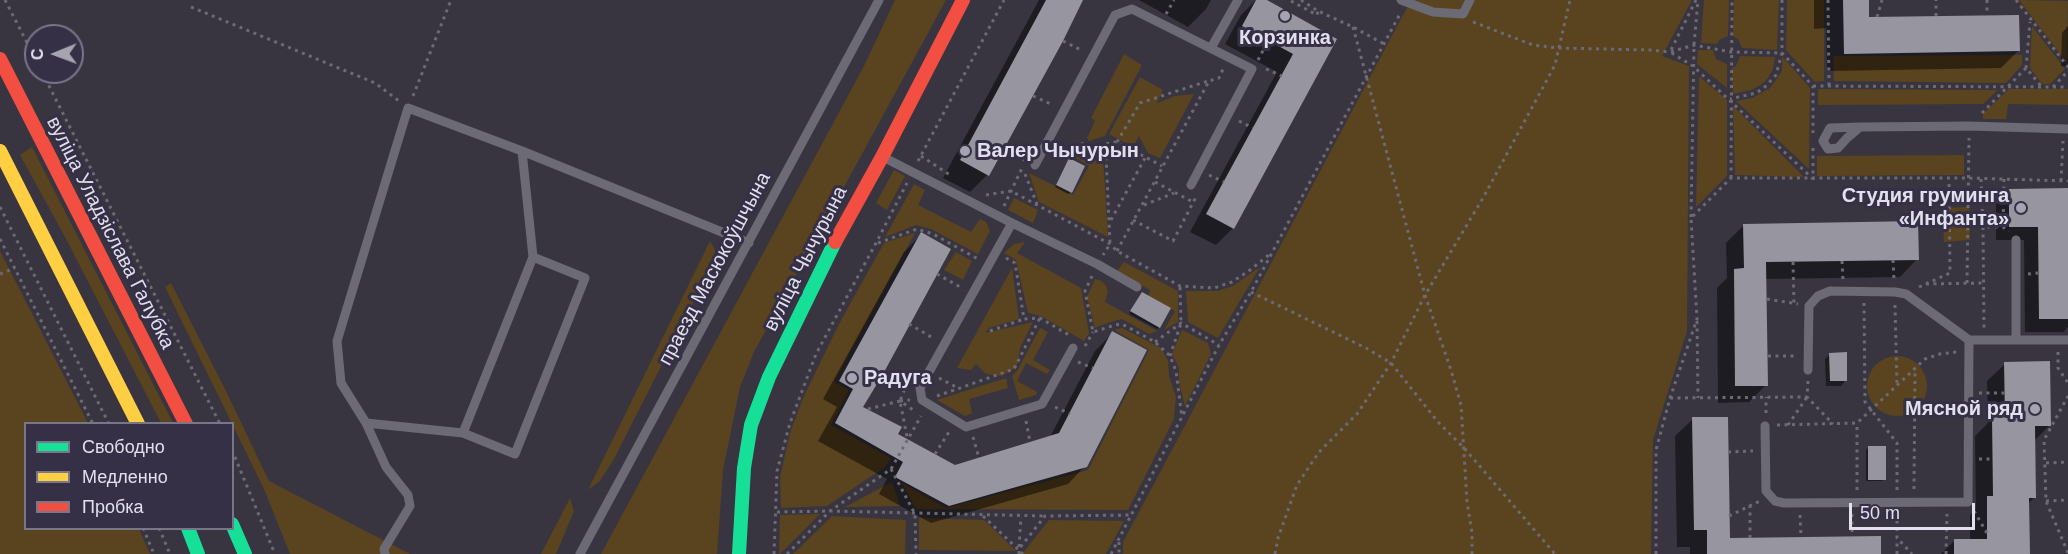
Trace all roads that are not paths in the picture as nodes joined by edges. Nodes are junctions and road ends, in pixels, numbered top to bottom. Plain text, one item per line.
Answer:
1 (879, 0) edge
2 (963, 0) edge
3 (1238, 0) edge
4 (1470, 0) edge
5 (1404, 1) edge
6 (1211, 48) junction
7 (0, 59) edge
8 (1860, 127) dead end
9 (2066, 129) edge
10 (0, 151) edge
11 (522, 151) junction
12 (882, 157) junction
13 (1035, 165) dead end
14 (1191, 184) dead end
15 (1012, 223) junction
16 (2016, 240) road end
17 (749, 243) junction
18 (534, 257) junction
19 (1137, 287) dead end
20 (1969, 340) junction
21 (2016, 340) junction
22 (2068, 340) edge
23 (1072, 348) dead end
24 (1808, 370) road end
25 (137, 422) edge
26 (185, 422) edge
27 (366, 423) junction
28 (1765, 426) road end
29 (463, 433) junction
30 (234, 529) edge
31 (189, 530) edge
32 (198, 554) edge
33 (245, 554) edge
34 (385, 554) edge
35 (580, 554) edge
36 (739, 554) edge

1 - 17 lane, праезд Масюкоўшчына
2 - 12 main road, вуліца Чычурына
3 - 6 lane
4 - 5 lane
6 - 13 lane
6 - 14 lane
7 - 26 main road, вуліца Уладзіслава Галубка
8 - 9 lane
10 - 25 main road
11 - 17 lane
11 - 18 lane
11 - 27 lane
12 - 15 lane
12 - 36 main road, вуліца Чычурына
15 - 19 lane
15 - 23 lane
16 - 21 lane
17 - 35 lane, праезд Масюкоўшчына
18 - 29 lane
18 - 29 lane
20 - 21 lane
20 - 24 lane
20 - 28 lane
21 - 22 lane
27 - 29 lane
27 - 34 lane
30 - 33 main road
31 - 32 main road

